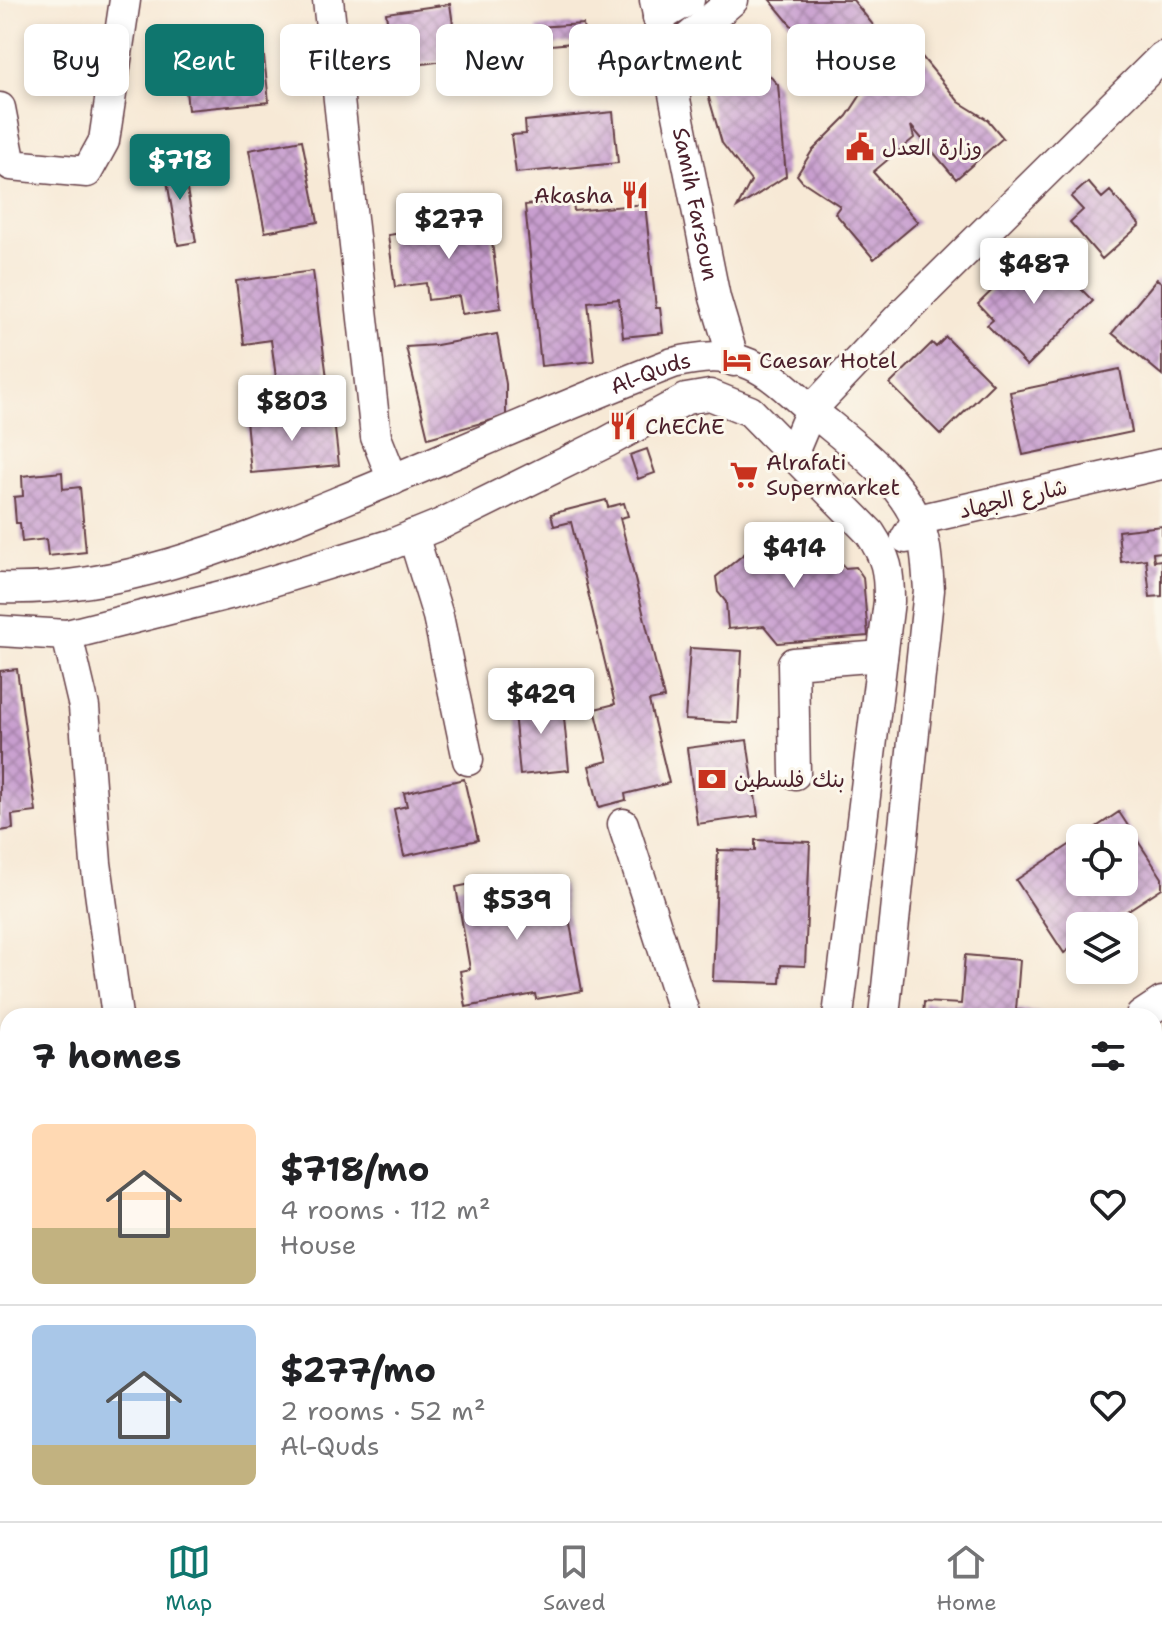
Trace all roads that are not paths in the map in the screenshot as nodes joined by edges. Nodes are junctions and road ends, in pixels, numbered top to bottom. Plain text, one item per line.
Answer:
1 (125, 0) edge
2 (328, 0) edge
3 (689, 0) edge
4 (733, 0) edge
5 (657, 9) edge
6 (705, 24) edge
7 (1162, 57) edge
8 (674, 96) edge
9 (0, 108) edge
10 (734, 361) junction
11 (811, 410) junction
12 (792, 455) junction
13 (1162, 464) edge
14 (393, 480) junction
15 (917, 520) junction
16 (413, 535) junction
17 (888, 567) junction
18 (0, 588) edge
19 (0, 631) edge
20 (67, 635) junction
21 (882, 656) junction
22 (468, 760) dead end
23 (795, 774) dead end
24 (623, 824) dead end
25 (116, 1008) edge
26 (682, 1008) edge
27 (839, 1008) edge
28 (885, 1008) edge

1 - 9 street
2 - 14 street
3 - 5 street
4 - 6 street
7 - 11 street
8 - 10 street, Samih Farsoun
10 - 11 street, Al-Quds
10 - 14 street, Al-Quds
11 - 12 street
11 - 15 street, Al-Quds
12 - 16 street, Al-Quds
12 - 17 street, Al-Quds
13 - 15 street, شارع الجهاد
14 - 18 street, Al-Quds
15 - 17 street
15 - 28 street, Al-Quds
16 - 20 street, Al-Quds
16 - 22 street
17 - 21 street, Al-Quds
19 - 20 street, Al-Quds
20 - 25 street
21 - 23 street
21 - 27 street, Al-Quds
24 - 26 street

